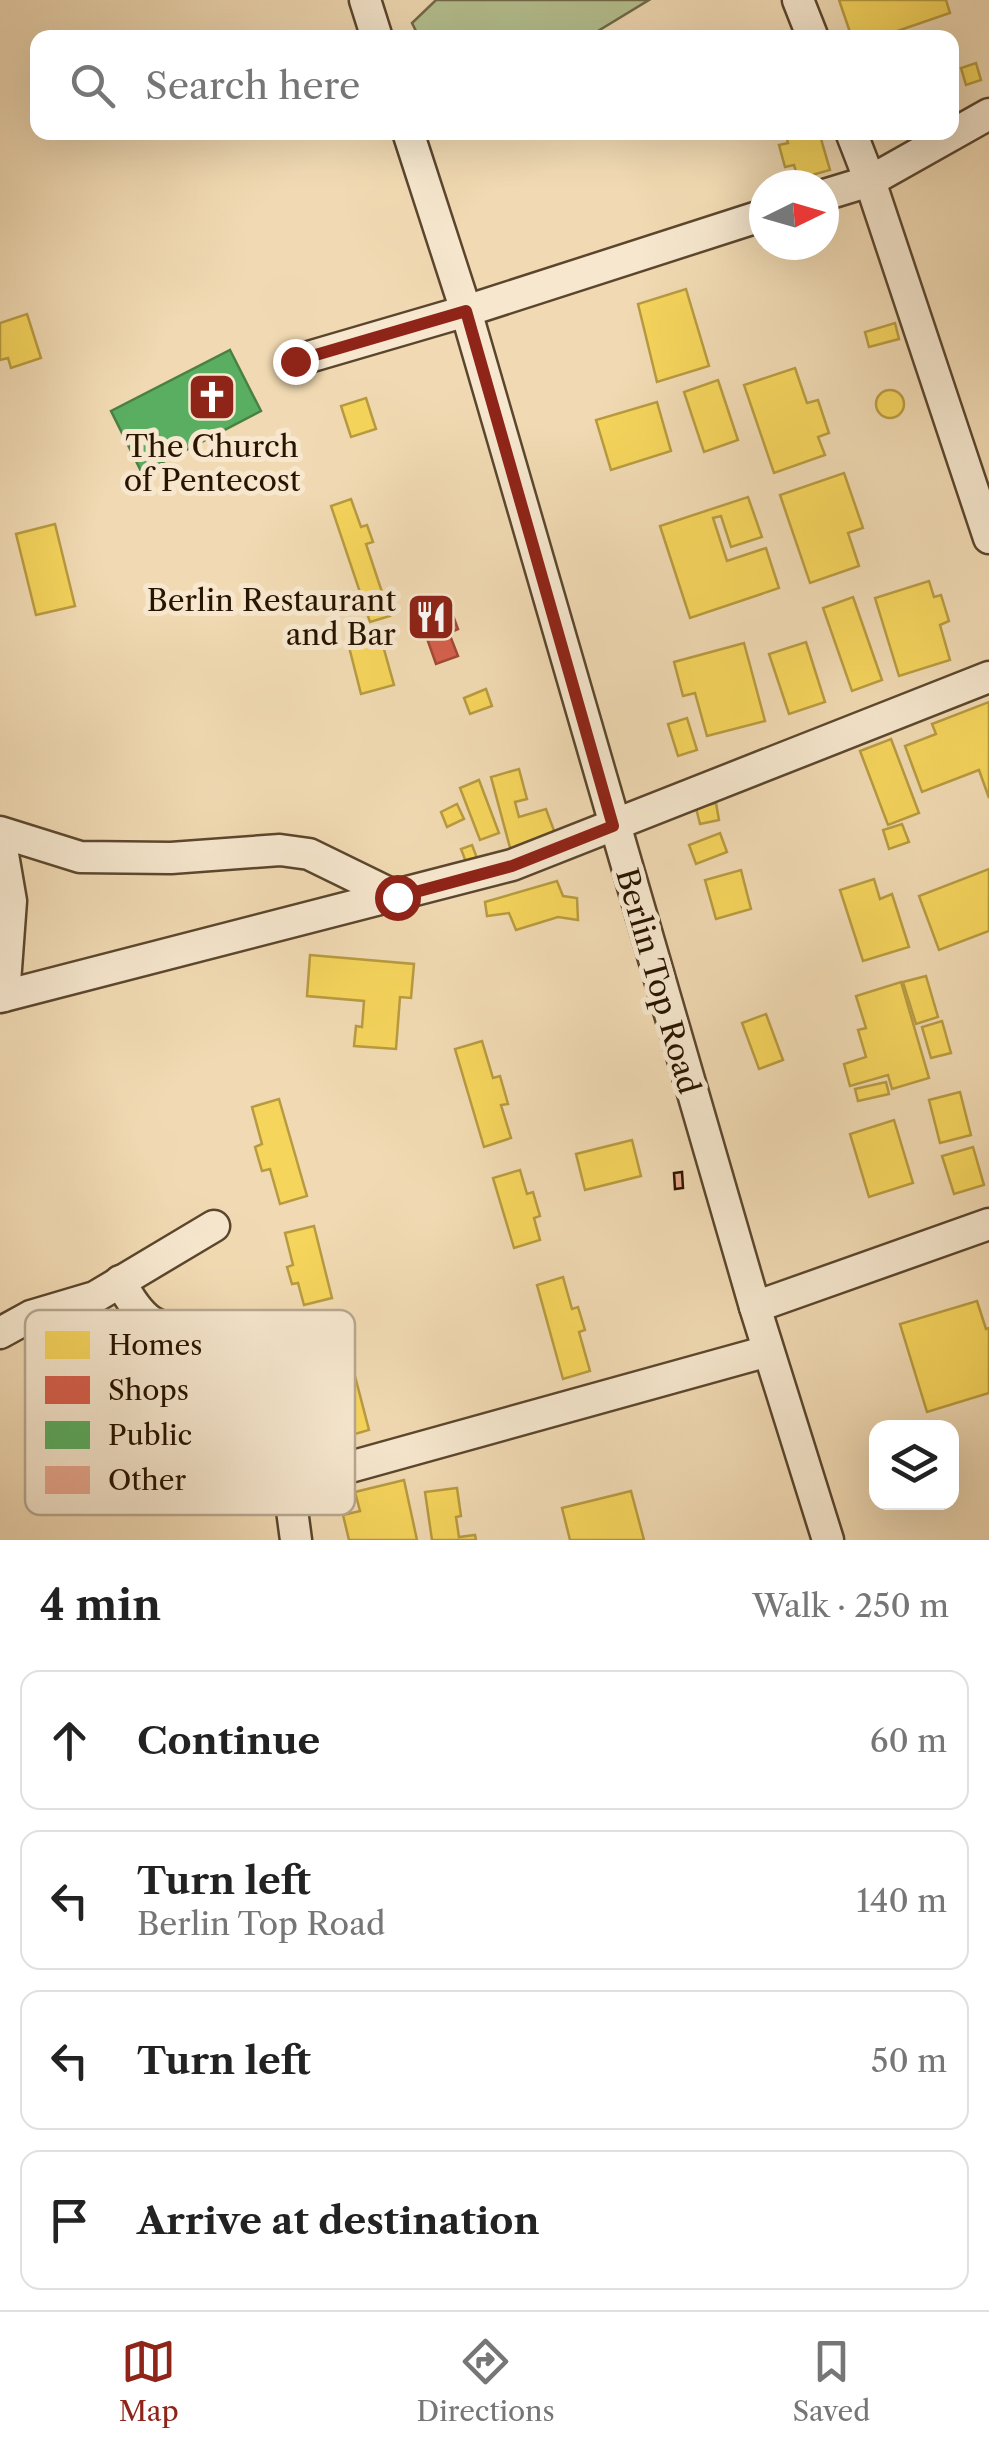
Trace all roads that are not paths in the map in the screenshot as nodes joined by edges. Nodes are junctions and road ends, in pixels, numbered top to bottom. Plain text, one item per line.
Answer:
1 (365, 0) edge
2 (798, 0) edge
3 (374, 30) edge
4 (810, 30) edge
5 (989, 114) edge
6 (959, 131) edge
7 (411, 140) edge
8 (854, 140) edge
9 (942, 140) edge
10 (870, 180) junction
11 (839, 191) edge
12 (749, 220) edge
13 (466, 311) junction
14 (295, 361) dead end
15 (979, 476) edge
16 (989, 538) edge
17 (989, 678) edge
18 (613, 826) junction
19 (0, 835) edge
20 (397, 897) junction
21 (2, 997) edge
22 (989, 1224) edge
23 (214, 1226) dead end
24 (120, 1281) junction
25 (754, 1307) junction
26 (50, 1310) edge
27 (138, 1310) edge
28 (25, 1319) edge
29 (0, 1333) edge
30 (768, 1351) junction
31 (355, 1466) edge
32 (293, 1515) edge
33 (296, 1540) edge
34 (828, 1540) edge

1 - 3 street
2 - 4 street
5 - 6 street
7 - 13 street, Berlin Top Road
8 - 10 street
9 - 10 street
10 - 11 street
10 - 15 street
12 - 13 street
13 - 14 street
13 - 18 street, Berlin Top Road
15 - 16 street
17 - 18 street
18 - 20 street
18 - 25 street, Berlin Top Road
19 - 20 street
19 - 21 street
20 - 21 street
22 - 25 street
23 - 24 street
24 - 26 street
24 - 27 street
25 - 30 street, Berlin Top Road
28 - 29 street
30 - 31 street
30 - 34 street, Berlin Top Road
32 - 33 street

